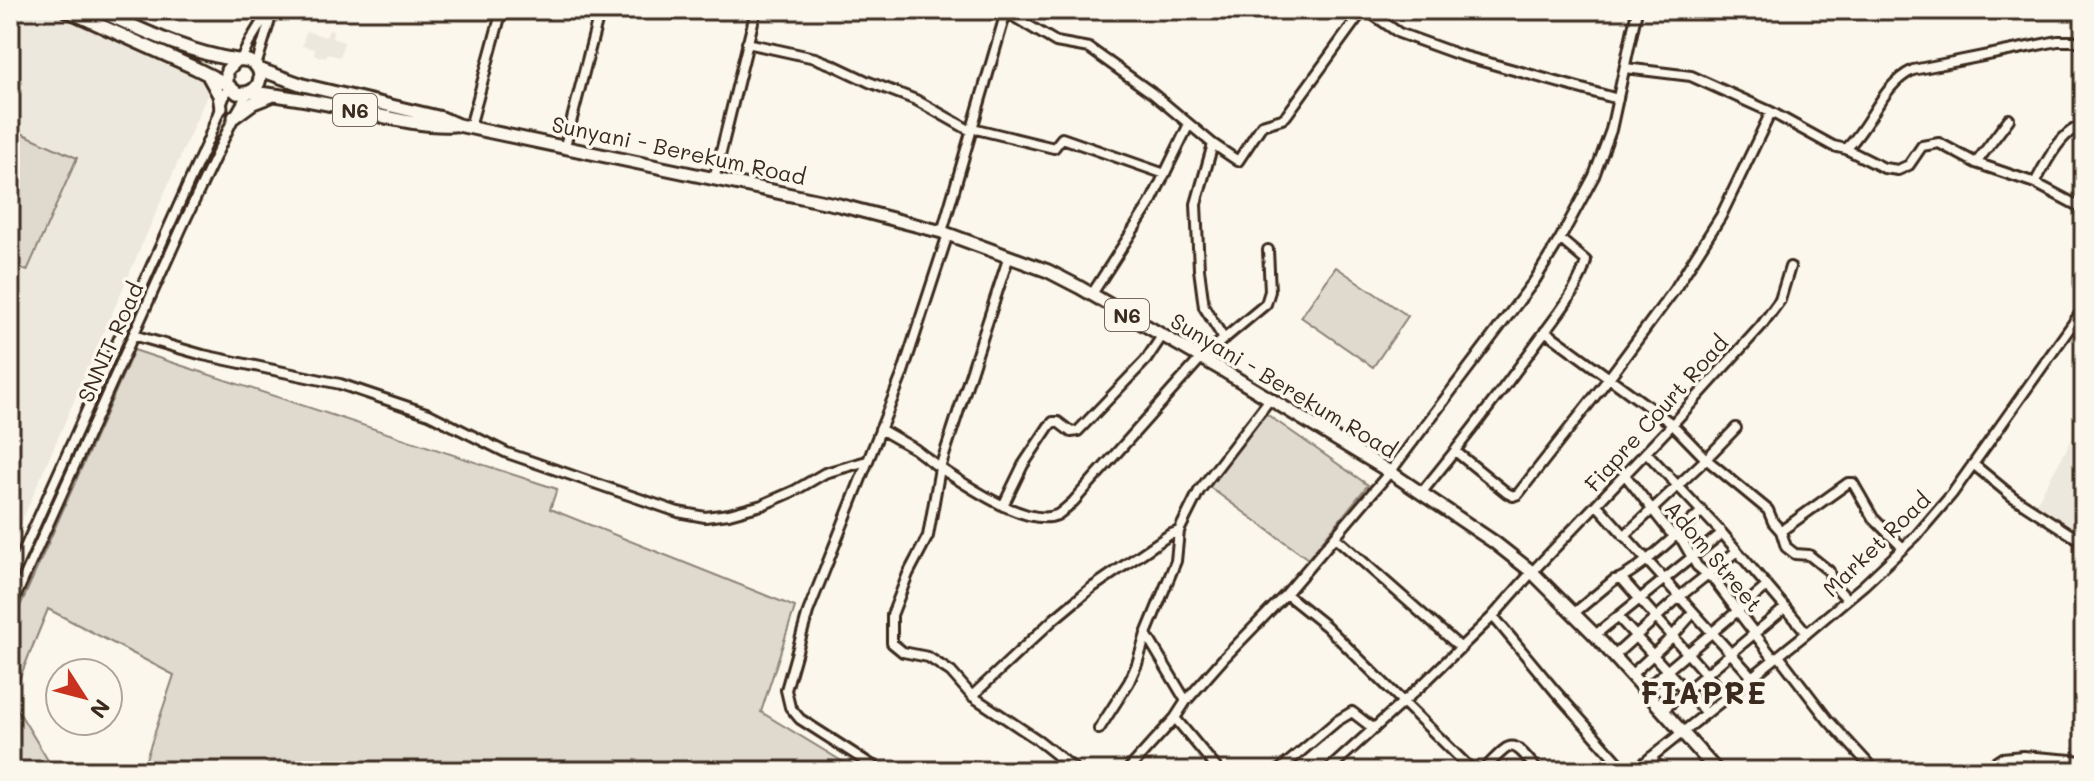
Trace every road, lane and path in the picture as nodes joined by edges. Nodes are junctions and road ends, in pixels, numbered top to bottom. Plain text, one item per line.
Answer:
1 (66, 10) edge
2 (98, 10) edge
3 (271, 10) edge
4 (502, 10) edge
5 (600, 10) edge
6 (756, 10) edge
7 (1637, 10) edge
8 (1005, 11) edge
9 (2084, 41) edge
10 (747, 43) junction
11 (239, 60) junction
12 (257, 68) junction
13 (1625, 68) junction
14 (206, 73) junction
15 (228, 86) junction
16 (250, 92) junction
17 (275, 94) junction
18 (1618, 99) junction
19 (221, 108) junction
20 (1771, 112) junction
21 (234, 117) junction
22 (2009, 119) dead end
23 (1189, 124) junction
24 (464, 126) junction
25 (2084, 126) edge
26 (972, 130) junction
27 (1213, 144) junction
28 (565, 146) junction
29 (1846, 149) junction
30 (1976, 163) junction
31 (1165, 174) junction
32 (714, 180) junction
33 (2035, 183) junction
34 (2084, 209) edge
35 (945, 233) junction
36 (1560, 239) junction
37 (1268, 250) dead end
38 (1009, 256) junction
39 (1790, 267) dead end
40 (1092, 294) junction
41 (2084, 308) edge
42 (1545, 331) junction
43 (133, 335) junction
44 (1162, 336) junction
45 (1224, 339) junction
46 (1201, 358) junction
47 (1609, 378) junction
48 (1270, 399) junction
49 (1672, 424) junction
50 (1736, 428) dead end
51 (880, 429) junction
52 (73, 441) junction
53 (83, 446) junction
54 (1455, 451) junction
55 (1646, 452) junction
56 (66, 457) junction
57 (1706, 459) junction
58 (76, 460) junction
59 (867, 461) junction
60 (1973, 464) junction
61 (940, 468) junction
62 (1390, 472) junction
63 (1625, 475) junction
64 (1678, 485) junction
65 (1422, 492) junction
66 (1597, 505) junction
67 (1003, 506) junction
68 (1652, 509) junction
69 (1702, 511) junction
70 (1179, 531) junction
71 (1781, 531) junction
72 (1722, 533) junction
73 (1675, 535) junction
74 (1624, 536) junction
75 (1335, 537) junction
76 (2084, 543) edge
77 (1903, 548) junction
78 (1737, 551) junction
79 (1692, 557) junction
80 (1646, 561) junction
81 (1532, 572) junction
82 (1708, 574) junction
83 (1622, 579) junction
84 (1664, 580) junction
85 (10, 581) edge
86 (1767, 586) junction
87 (1286, 594) junction
88 (1679, 597) junction
89 (1641, 599) junction
90 (1847, 599) junction
91 (1785, 608) junction
92 (10, 609) edge
93 (1738, 611) junction
94 (1693, 613) junction
95 (1573, 614) junction
96 (1493, 616) junction
97 (1618, 617) junction
98 (1657, 617) junction
99 (1807, 633) junction
100 (1146, 634) junction
101 (1712, 634) junction
102 (1755, 634) junction
103 (1595, 635) junction
104 (1636, 636) junction
105 (1673, 636) junction
106 (1461, 648) junction
107 (1689, 654) junction
108 (1731, 654) junction
109 (1653, 655) junction
110 (1614, 656) junction
111 (1776, 658) junction
112 (1668, 671) junction
113 (1706, 674) junction
114 (1631, 675) junction
115 (1752, 677) junction
116 (1644, 690) junction
117 (1686, 691) junction
118 (972, 696) junction
119 (1726, 697) junction
120 (1186, 701) junction
121 (1403, 703) junction
122 (1663, 710) junction
123 (1706, 713) junction
124 (1175, 718) junction
125 (1099, 729) dead end
126 (1374, 729) junction
127 (1683, 732) junction
128 (1651, 757) junction
129 (2084, 761) edge
130 (1334, 769) edge
131 (881, 771) edge
132 (1077, 771) edge
133 (1127, 771) edge
134 (1219, 771) edge
135 (1278, 771) edge
136 (1473, 771) edge
137 (1482, 771) edge
138 (1538, 771) edge
139 (1626, 771) edge
140 (1634, 771) edge
141 (1662, 771) edge
142 (1717, 771) edge
143 (1875, 771) edge
144 (1982, 771) edge

1 - 14 main road, N6
2 - 11 main road, N6
3 - 11 street
3 - 12 street
4 - 24 street
5 - 28 street
6 - 10 street
7 - 13 street
8 - 23 street
8 - 26 street
9 - 29 street
10 - 26 street
10 - 32 street
11 - 12 main road, N6
11 - 15 main road
12 - 16 main road
12 - 24 main road, Sunyani - Berekum Road / N6
13 - 18 street
13 - 20 street
14 - 15 main road, N6
14 - 19 main road
15 - 16 main road, N6
15 - 19 street, SNNIT Road
16 - 17 main road, Sunyani - Berekum Road / N6
16 - 21 street, SNNIT Road
17 - 21 main road
17 - 24 main road, Sunyani - Berekum Road / N6
18 - 27 street
18 - 36 street
19 - 52 street, SNNIT Road
20 - 29 street
20 - 47 street
21 - 43 street, SNNIT Road
22 - 30 street
23 - 27 street
23 - 31 street
24 - 28 main road, Sunyani - Berekum Road / N6
25 - 33 street
26 - 31 street
26 - 35 street
27 - 45 street
28 - 32 main road, Sunyani - Berekum Road / N6
29 - 30 street
30 - 33 street
31 - 40 street
32 - 35 main road, Sunyani - Berekum Road / N6
33 - 34 street
35 - 38 main road, Sunyani - Berekum Road / N6
35 - 51 street
36 - 42 street
36 - 62 street
37 - 45 street
38 - 40 main road, Sunyani - Berekum Road / N6
38 - 61 street
39 - 49 street, Fiapre Court Road
40 - 44 main road, Sunyani - Berekum Road / N6
41 - 60 street, Market Road
42 - 47 street
42 - 54 street
43 - 53 street, SNNIT Road
43 - 59 street
44 - 46 main road, Sunyani - Berekum Road / N6
44 - 67 street
45 - 46 street
46 - 48 main road, Sunyani - Berekum Road / N6
46 - 67 street
47 - 49 street
47 - 54 street
48 - 62 main road, Sunyani - Berekum Road / N6
48 - 70 street
49 - 55 street, Fiapre Court Road
49 - 57 street
50 - 57 street
51 - 59 street
51 - 61 street
52 - 53 street
52 - 56 street, SNNIT Road
53 - 58 street, SNNIT Road
54 - 65 street
55 - 63 street, Fiapre Court Road
55 - 64 street
56 - 58 street
56 - 85 street, SNNIT Road
57 - 64 street
57 - 71 street
58 - 92 street, SNNIT Road
59 - 131 street
60 - 76 street
60 - 77 street, Market Road
61 - 67 street
61 - 118 street
62 - 65 main road, Sunyani - Berekum Road / N6
62 - 75 street
63 - 66 street, Fiapre Court Road
63 - 68 street, Adom Street
64 - 68 street
64 - 69 street
65 - 81 main road, Sunyani - Berekum Road / N6
66 - 74 street
66 - 81 street, Fiapre Court Road
68 - 73 street, Adom Street
68 - 74 street
69 - 72 street
69 - 73 street
70 - 100 street
70 - 118 street
71 - 77 street
71 - 90 street
72 - 78 street
72 - 79 street
73 - 79 street, Adom Street
73 - 80 street
74 - 80 street
75 - 87 street
75 - 106 street
77 - 90 street, Market Road
78 - 82 street
78 - 86 street
79 - 82 street, Adom Street
79 - 84 street
80 - 83 street
80 - 84 street
81 - 95 main road, Sunyani - Berekum Road / N6
81 - 96 street, Fiapre Court Road
82 - 88 street
82 - 93 street, Adom Street
83 - 89 street
83 - 95 street
84 - 88 street
84 - 89 street
86 - 91 street
86 - 93 street
87 - 120 street
87 - 121 street
88 - 94 street
88 - 98 street
89 - 97 street
89 - 98 street
90 - 99 street, Market Road
91 - 99 street
91 - 102 street
93 - 101 street
93 - 102 street, Adom Street
94 - 101 street
94 - 105 street
95 - 103 main road, Sunyani - Berekum Road / N6
96 - 106 street, Fiapre Court Road
96 - 139 street
97 - 103 street
97 - 104 street
98 - 104 street
98 - 105 street
99 - 111 street, Market Road
100 - 120 street
100 - 125 street
101 - 107 street
101 - 108 street
102 - 108 street
102 - 111 street, Adom Street
103 - 110 main road, Sunyani - Berekum Road / N6
104 - 109 street
104 - 110 street
105 - 107 street
105 - 109 street
106 - 121 street, Fiapre Court Road
107 - 112 street
107 - 113 street
108 - 113 street
108 - 115 street
109 - 112 street
109 - 114 street
110 - 114 main road, Sunyani - Berekum Road / N6
111 - 115 street, Market Road
111 - 143 street, Adom Street
112 - 116 street
112 - 117 street
113 - 117 street
113 - 119 street
114 - 116 main road, Sunyani - Berekum Road / N6
115 - 119 street, Market Road
116 - 122 main road, Sunyani - Berekum Road / N6
117 - 122 street
117 - 123 street
118 - 132 street
119 - 123 street, Market Road
120 - 124 street
121 - 126 street, Fiapre Court Road
121 - 136 street
122 - 127 main road, Sunyani - Berekum Road / N6
123 - 127 street, Market Road
124 - 133 street
124 - 134 street
126 - 130 street, Fiapre Court Road
126 - 135 street
127 - 128 street, Market Road
127 - 142 main road, Sunyani - Berekum Road / N6
128 - 140 street, Market Road
128 - 141 street
129 - 144 street
137 - 138 street

